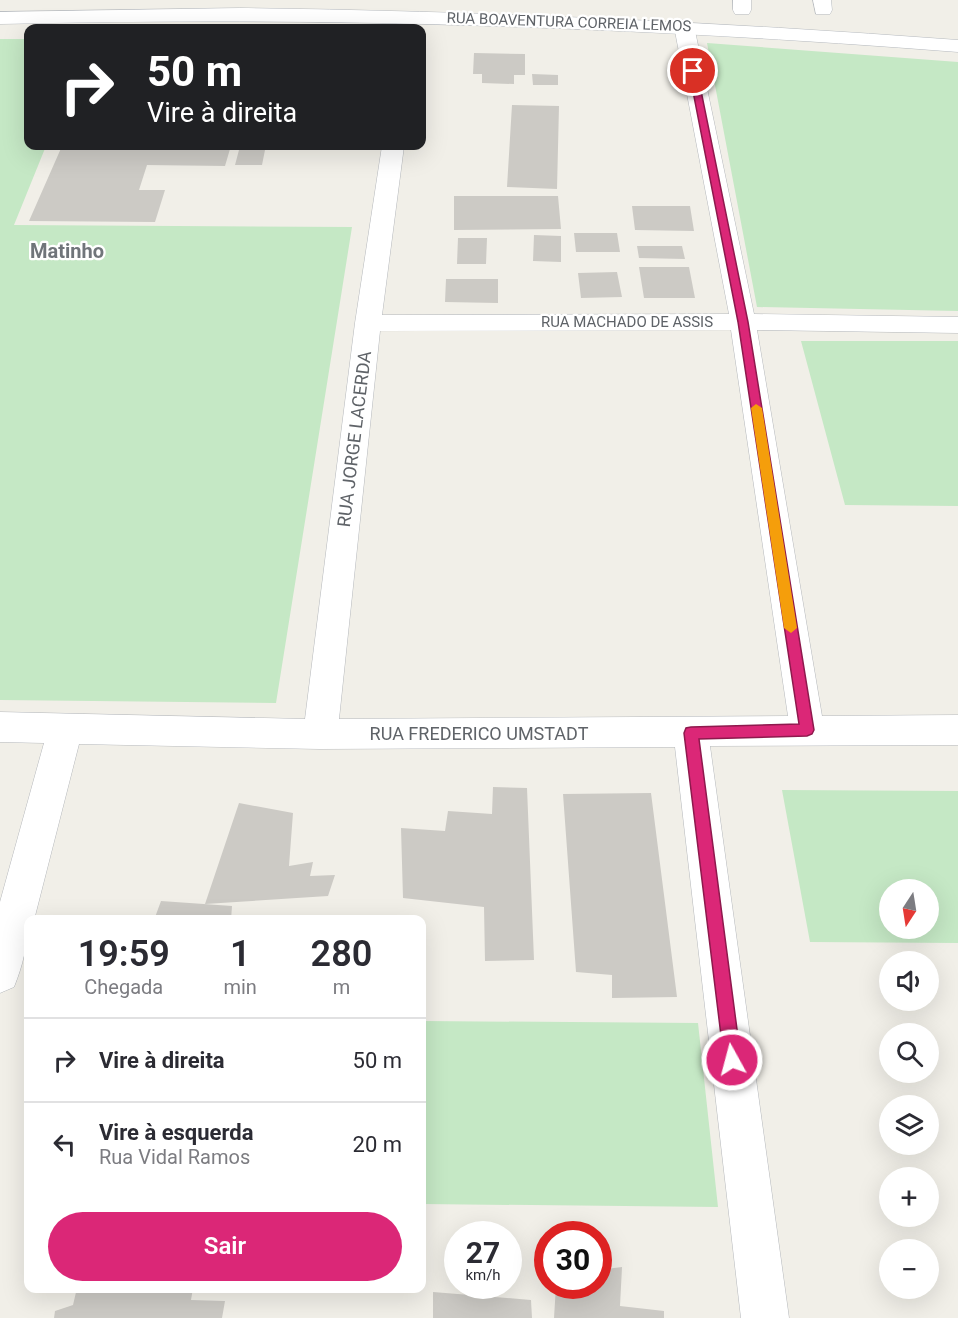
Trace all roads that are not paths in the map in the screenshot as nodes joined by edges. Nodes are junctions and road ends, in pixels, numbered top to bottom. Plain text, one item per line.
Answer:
1 (742, 5) edge
2 (823, 5) edge
3 (0, 18) edge
4 (410, 22) edge
5 (684, 26) junction
6 (714, 28) junction
7 (770, 32) junction
8 (797, 34) junction
9 (870, 39) junction
10 (958, 46) edge
11 (392, 150) edge
12 (368, 322) junction
13 (743, 322) junction
14 (958, 325) edge
15 (0, 727) edge
16 (66, 727) junction
17 (807, 730) junction
18 (958, 730) edge
19 (691, 733) junction
20 (320, 734) junction
21 (0, 973) edge
22 (765, 1318) edge

1 - 6 street
1 - 7 street
2 - 8 street
2 - 9 street
3 - 4 street, RUA BOAVENTURA CORREIA LEMOS
4 - 5 street, RUA BOAVENTURA CORREIA LEMOS
5 - 6 street, RUA BOAVENTURA CORREIA LEMOS
5 - 13 street
6 - 7 street, RUA BOAVENTURA CORREIA LEMOS
7 - 8 street, RUA BOAVENTURA CORREIA LEMOS
8 - 9 street, RUA BOAVENTURA CORREIA LEMOS
9 - 10 street, RUA BOAVENTURA CORREIA LEMOS
11 - 12 street, RUA JORGE LACERDA
12 - 13 street, RUA MACHADO DE ASSIS
12 - 20 street, RUA JORGE LACERDA
13 - 14 street, RUA MACHADO DE ASSIS
13 - 17 street
15 - 16 street, RUA FREDERICO UMSTADT
16 - 20 street, RUA FREDERICO UMSTADT
16 - 21 street
17 - 18 street, RUA FREDERICO UMSTADT
17 - 19 street, RUA FREDERICO UMSTADT
19 - 20 street, RUA FREDERICO UMSTADT
19 - 22 street

